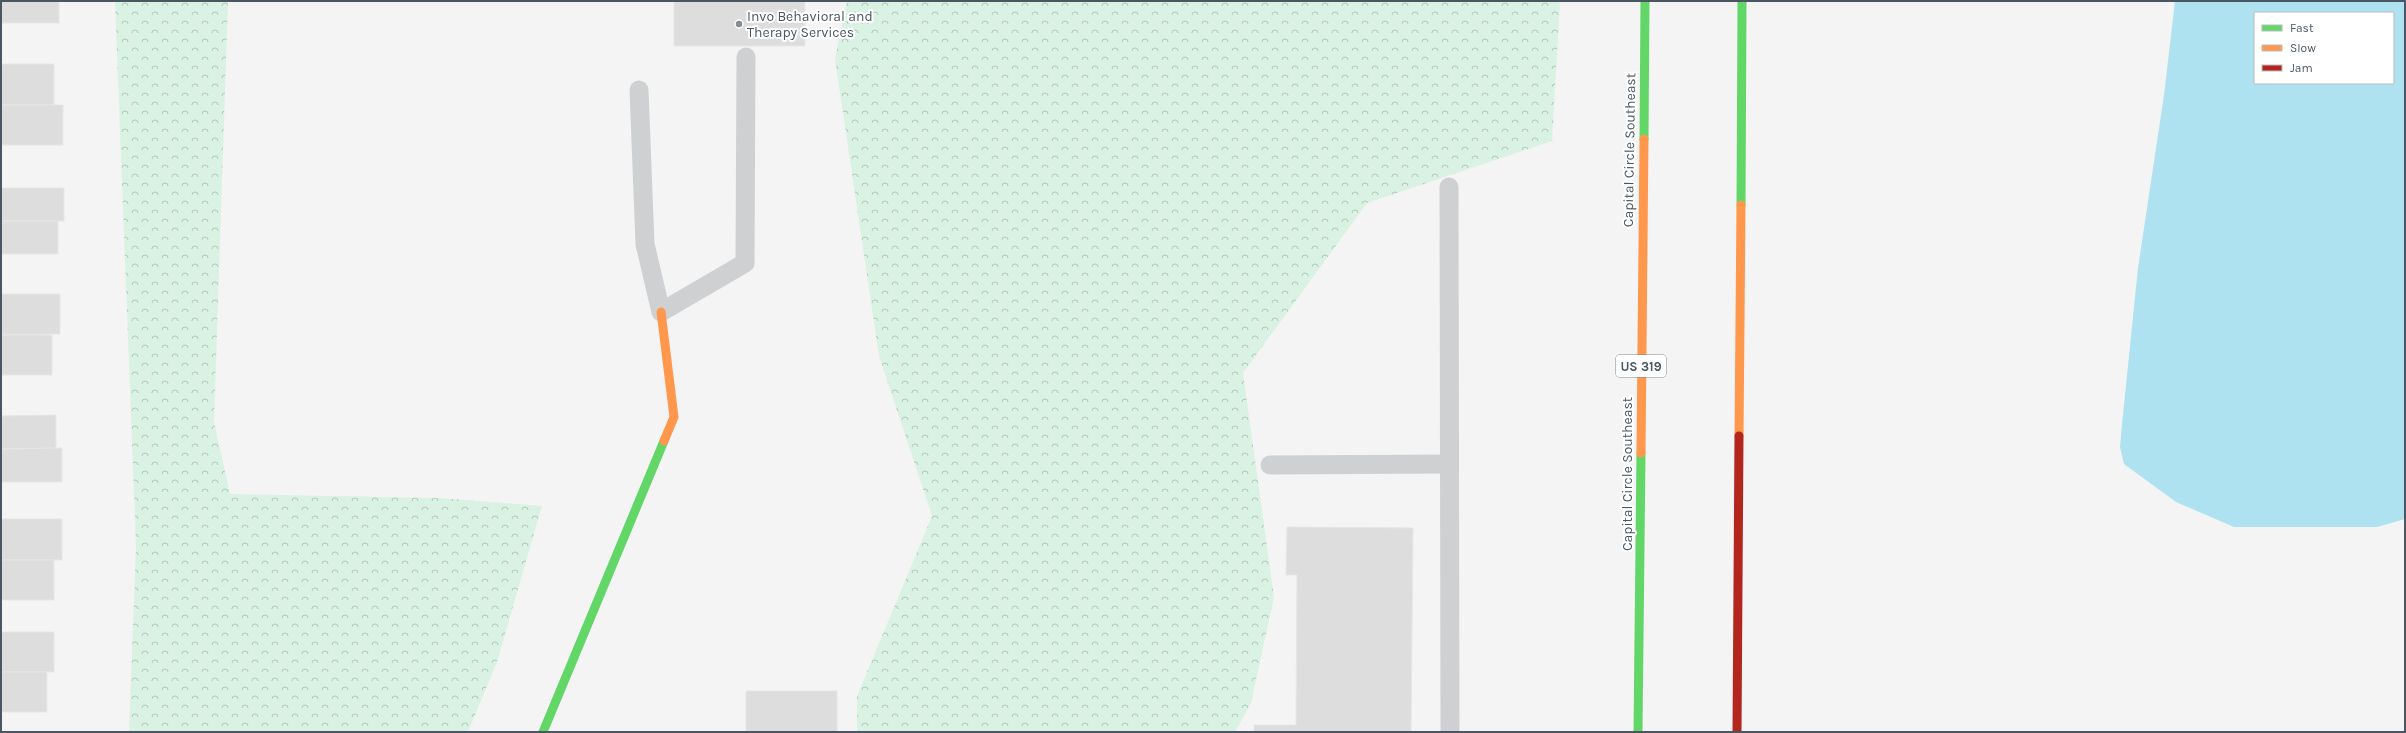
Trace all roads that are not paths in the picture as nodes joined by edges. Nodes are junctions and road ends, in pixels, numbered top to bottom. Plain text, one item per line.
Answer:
1 (1645, 1) edge
2 (1742, 1) edge
3 (746, 56) dead end
4 (639, 90) dead end
5 (1449, 187) dead end
6 (662, 312) junction
7 (1449, 464) junction
8 (1270, 465) dead end
9 (543, 732) edge
10 (1450, 732) edge
11 (1638, 732) edge
12 (1737, 732) edge

1 - 11 main road, Capital Circle Southeast / US 319
2 - 12 main road
3 - 6 lane
4 - 6 lane
5 - 7 lane
6 - 9 main road
7 - 8 lane
7 - 10 lane

